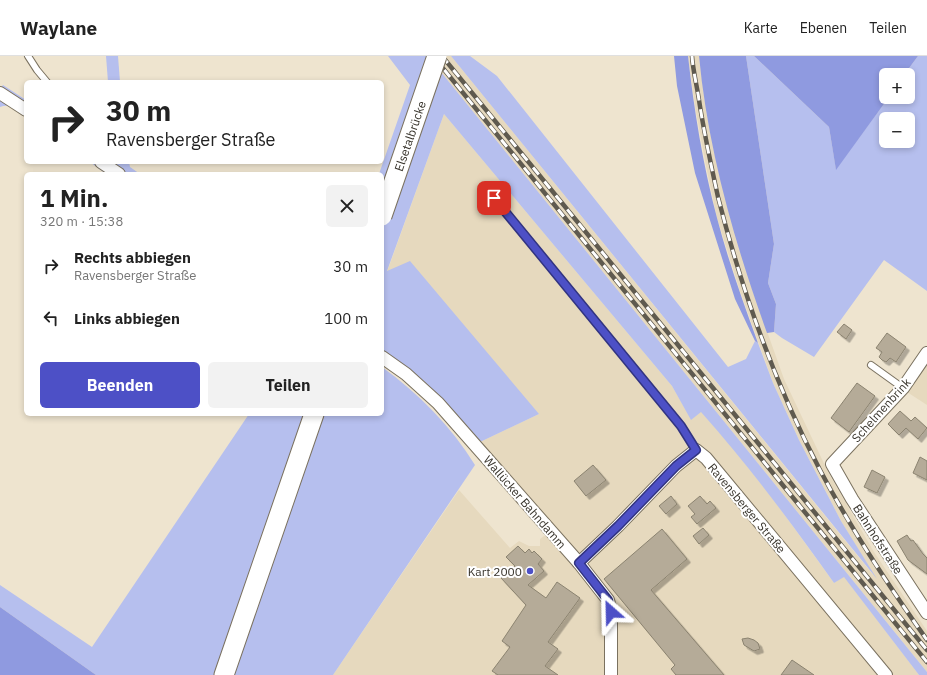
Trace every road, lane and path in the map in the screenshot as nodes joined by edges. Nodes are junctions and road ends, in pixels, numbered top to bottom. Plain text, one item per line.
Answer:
1 (28, 56) edge
2 (437, 56) edge
3 (45, 80) edge
4 (0, 94) edge
5 (24, 109) edge
6 (104, 164) edge
7 (116, 172) edge
8 (494, 198) dead end
9 (384, 210) edge
10 (927, 353) edge
11 (384, 358) edge
12 (871, 365) dead end
13 (903, 388) junction
14 (313, 419) edge
15 (696, 450) junction
16 (832, 464) joint
17 (579, 563) junction
18 (927, 613) edge
19 (224, 675) edge
20 (611, 675) edge
21 (886, 675) edge

1 - 3 lane
2 - 9 main road, Elsetalbrücke, bridge
4 - 5 street
6 - 7 street
8 - 15 lane
10 - 13 street, Schelmenbrink
11 - 17 street, Wallücker Bahndamm
12 - 13 lane
13 - 16 street, Schelmenbrink
14 - 19 main road
15 - 17 street
15 - 21 street, Ravensberger Straße
16 - 18 street, Bahnhofstraße
17 - 20 street, Wallücker Bahndamm

